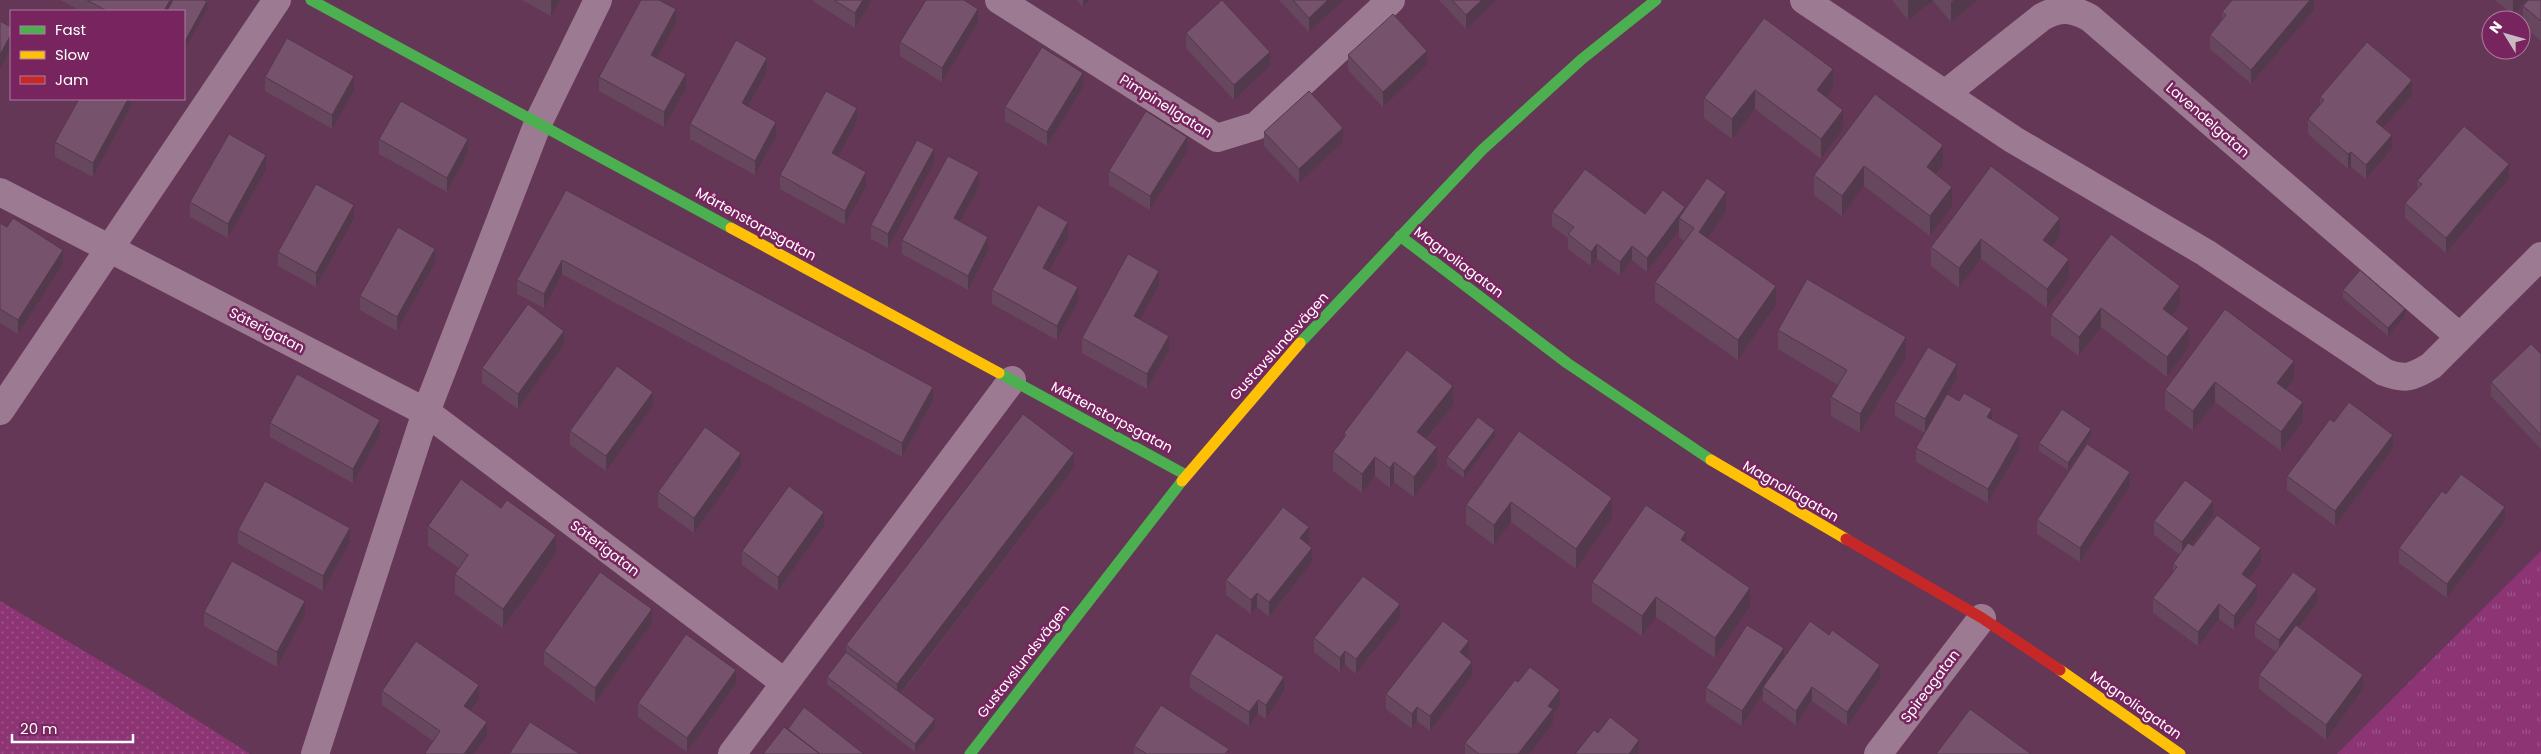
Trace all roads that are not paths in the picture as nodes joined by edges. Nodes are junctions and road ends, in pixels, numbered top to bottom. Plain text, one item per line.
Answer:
1 (276, 0) edge
2 (312, 0) edge
3 (598, 0) edge
4 (999, 0) edge
5 (1391, 0) edge
6 (1656, 0) edge
7 (1804, 0) edge
8 (1945, 94) junction
9 (538, 123) junction
10 (0, 192) edge
11 (1400, 236) junction
12 (109, 248) junction
13 (2541, 256) edge
14 (2460, 337) junction
15 (1012, 380) junction
16 (0, 410) edge
17 (426, 412) junction
18 (1186, 475) junction
19 (1982, 618) junction
20 (785, 683) junction
21 (315, 754) edge
22 (732, 754) edge
23 (970, 754) edge
24 (1878, 754) edge
25 (2180, 754) edge

1 - 12 street
2 - 9 street, Mårtenstorpsgatan
3 - 9 street
4 - 5 street, Pimpinellgatan
6 - 11 street, Gustavslundsvägen
7 - 8 street
8 - 14 street
8 - 14 street, Lavendelgatan
9 - 15 street, Mårtenstorpsgatan
9 - 17 street
10 - 12 street, Säterigatan
11 - 18 street, Gustavslundsvägen
11 - 19 street, Magnoliagatan
12 - 16 street
12 - 17 street, Säterigatan
13 - 14 street
15 - 18 street, Mårtenstorpsgatan
15 - 20 street
17 - 20 street, Säterigatan
17 - 21 street
18 - 23 street, Gustavslundsvägen
19 - 24 street, Spireagatan
19 - 25 street, Magnoliagatan
20 - 22 street

